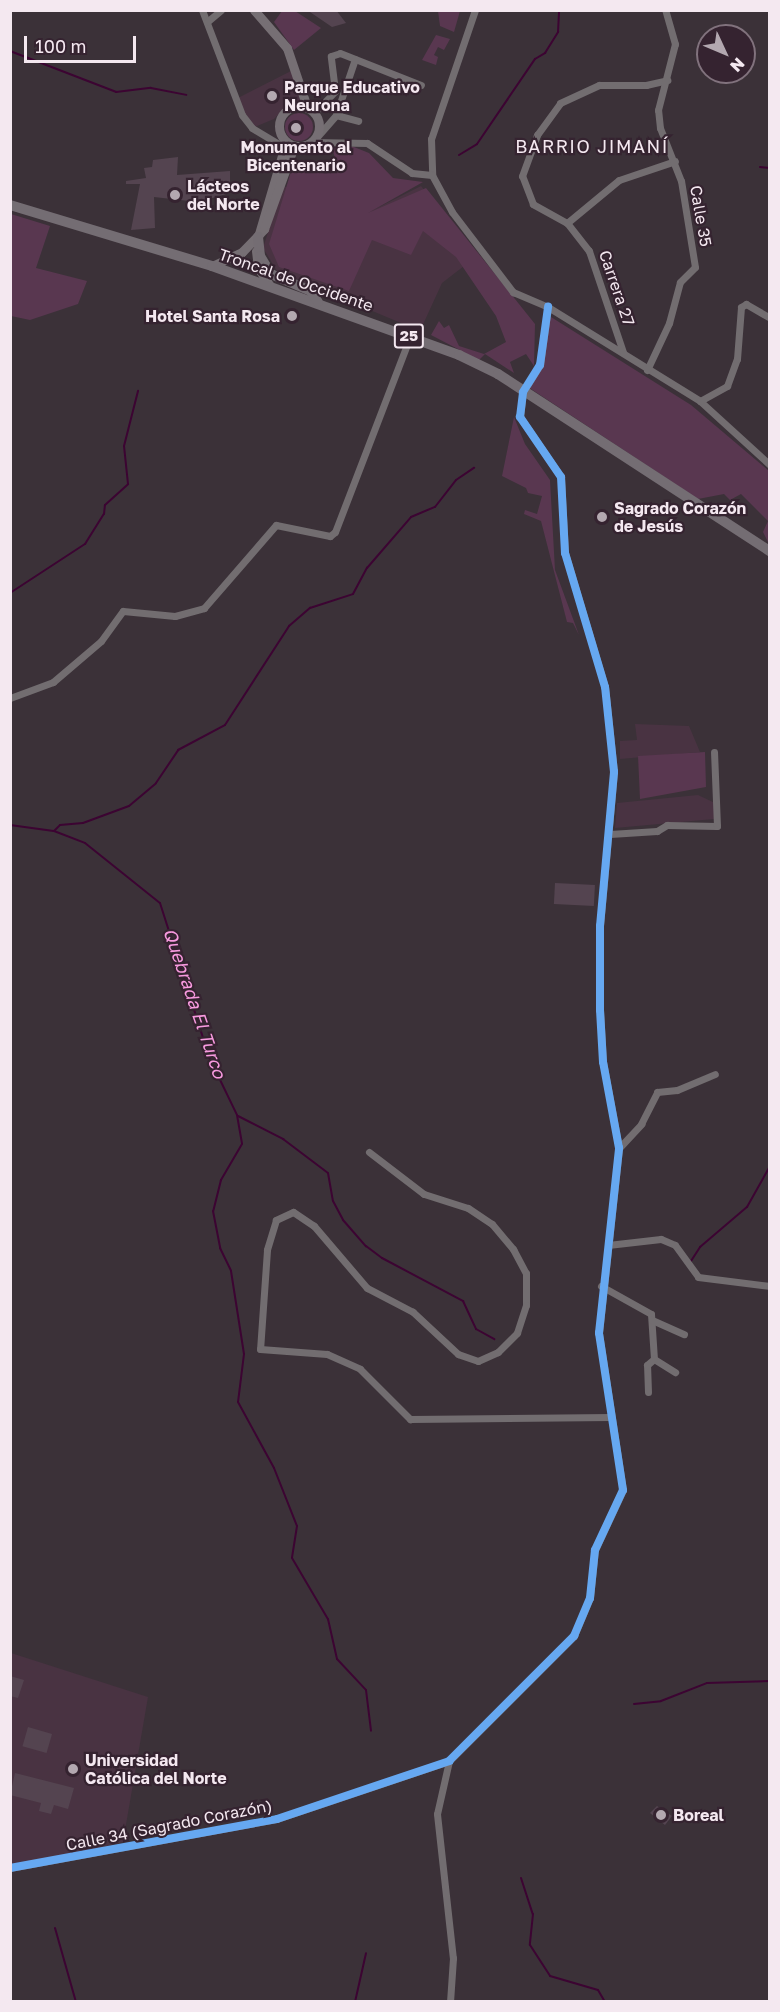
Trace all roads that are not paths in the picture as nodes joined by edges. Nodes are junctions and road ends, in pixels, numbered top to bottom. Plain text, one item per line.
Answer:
1 (202, 10) edge
2 (221, 10) edge
3 (254, 10) edge
4 (476, 10) edge
5 (664, 10) edge
6 (208, 21) junction
7 (355, 59) junction
8 (667, 80) junction
9 (421, 85) dead end
10 (311, 110) junction
11 (336, 115) junction
12 (358, 121) dead end
13 (315, 139) junction
14 (288, 146) junction
15 (675, 160) junction
16 (432, 175) junction
17 (10, 205) edge
18 (567, 223) junction
19 (258, 237) junction
20 (212, 266) junction
21 (270, 286) junction
22 (318, 302) junction
23 (548, 307) junction
24 (770, 318) edge
25 (410, 337) junction
26 (623, 352) junction
27 (647, 370) junction
28 (523, 392) junction
29 (700, 401) junction
30 (770, 465) edge
31 (770, 551) edge
32 (10, 698) edge
33 (714, 752) dead end
34 (610, 834) junction
35 (715, 1074) dead end
36 (619, 1148) junction
37 (369, 1152) dead end
38 (608, 1245) junction
39 (601, 1286) junction
40 (770, 1286) edge
41 (652, 1320) junction
42 (684, 1334) dead end
43 (654, 1359) junction
44 (675, 1372) dead end
45 (648, 1392) dead end
46 (611, 1418) junction
47 (449, 1761) junction
48 (10, 1868) edge
49 (450, 2001) edge

1 - 6 street
2 - 6 street
3 - 10 main road
4 - 16 street
5 - 8 street, Calle 35
6 - 14 street
7 - 9 street
7 - 10 street
7 - 11 street
8 - 15 street, Calle 35
8 - 18 street, Carrera 27
10 - 13 main road
10 - 14 main road
11 - 12 street
11 - 13 street
13 - 14 main road
13 - 16 street
14 - 19 main road
15 - 18 street
15 - 27 street, Calle 35
16 - 23 street
17 - 20 main road, Troncal de Occidente / 25
18 - 26 street, Carrera 27
19 - 20 main road
19 - 21 main road
19 - 22 main road
20 - 21 main road, Troncal de Occidente / 25
21 - 22 main road, Troncal de Occidente / 25
22 - 25 main road, Troncal de Occidente / 25
23 - 26 street
23 - 28 street
24 - 29 street
25 - 28 main road, Troncal de Occidente / 25
25 - 32 street
26 - 27 street
27 - 29 street
28 - 31 main road, Troncal de Occidente / 25
28 - 34 street, Calle 34 (Sagrado Corazón)
29 - 30 street
33 - 34 street
34 - 36 street, Calle 34 (Sagrado Corazón)
35 - 36 street
36 - 38 street, Calle 34 (Sagrado Corazón)
37 - 46 street
38 - 39 street, Calle 34 (Sagrado Corazón)
38 - 40 street
39 - 41 street
39 - 46 street, Calle 34 (Sagrado Corazón)
41 - 42 street
41 - 43 street
43 - 44 street
43 - 45 street
46 - 47 street, Calle 34 (Sagrado Corazón)
47 - 48 street, Calle 34 (Sagrado Corazón)
47 - 49 street

